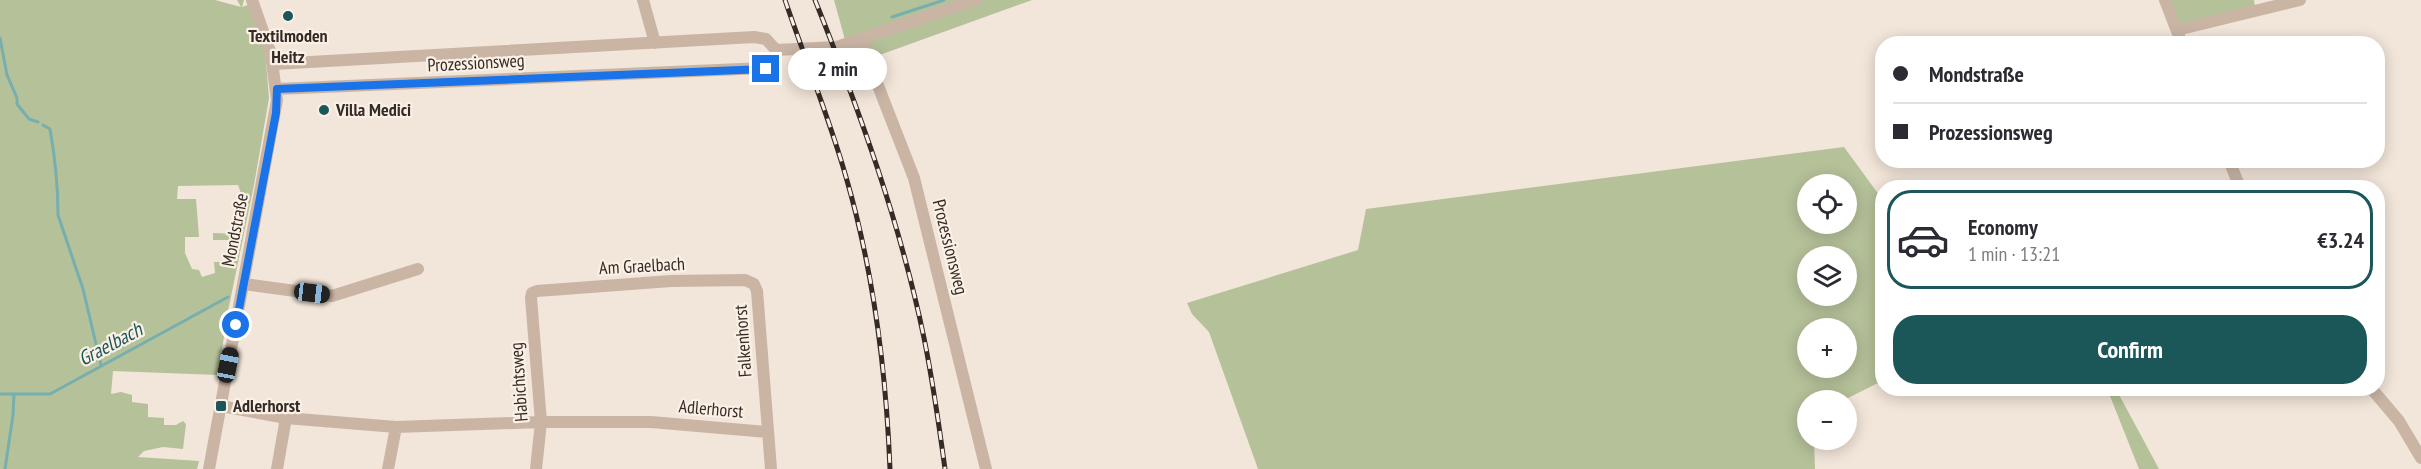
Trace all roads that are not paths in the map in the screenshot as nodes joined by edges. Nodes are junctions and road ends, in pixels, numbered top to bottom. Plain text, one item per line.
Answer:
1 (252, 0) edge
2 (643, 0) edge
3 (975, 0) edge
4 (2165, 0) edge
5 (2300, 0) edge
6 (2177, 30) junction
7 (2179, 36) edge
8 (862, 40) junction
9 (655, 43) junction
10 (776, 50) junction
11 (274, 64) junction
12 (277, 89) junction
13 (417, 269) dead end
14 (244, 284) junction
15 (754, 284) joint
16 (532, 293) joint
17 (2378, 396) edge
18 (221, 406) junction
19 (286, 418) junction
20 (542, 422) junction
21 (396, 427) junction
22 (768, 432) junction
23 (2421, 458) edge
24 (209, 469) edge
25 (277, 469) edge
26 (388, 469) edge
27 (536, 469) edge
28 (771, 469) edge
29 (986, 469) edge

1 - 11 street, Mondstraße
2 - 9 street
3 - 8 street, Prozessionsweg
4 - 6 street
5 - 6 street
6 - 7 street
8 - 10 street, Prozessionsweg
8 - 29 street, Prozessionsweg
9 - 10 street, Prozessionsweg
9 - 11 street, Prozessionsweg
10 - 12 street, Prozessionsweg
11 - 12 street, Mondstraße
12 - 14 street, Mondstraße
13 - 14 street
14 - 18 street, Mondstraße
15 - 16 street, Am Graelbach
15 - 22 street, Falkenhorst
16 - 20 street, Habichtsweg
17 - 23 street
18 - 19 street, Adlerhorst
18 - 24 street, Mondstraße
19 - 21 street, Adlerhorst
19 - 25 street
20 - 21 street, Adlerhorst
20 - 22 street, Adlerhorst
20 - 27 street, Habichtsweg
21 - 26 street
22 - 28 street, Falkenhorst

